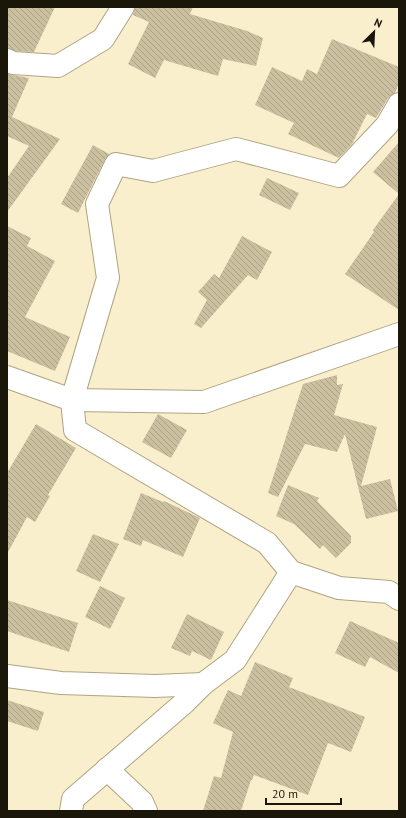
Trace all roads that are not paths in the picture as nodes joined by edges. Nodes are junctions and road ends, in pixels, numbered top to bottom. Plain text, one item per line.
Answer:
1 (123, 7) edge
2 (7, 60) edge
3 (399, 104) edge
4 (399, 334) edge
5 (7, 377) edge
6 (72, 400) junction
7 (291, 572) junction
8 (399, 599) edge
9 (7, 676) edge
10 (203, 684) junction
11 (107, 770) junction
12 (71, 811) edge
13 (146, 811) edge

1 - 2 street
3 - 6 street
4 - 6 street
5 - 6 street
6 - 7 street
7 - 8 street
7 - 10 street
9 - 10 street
10 - 11 street
11 - 12 street
11 - 13 street

